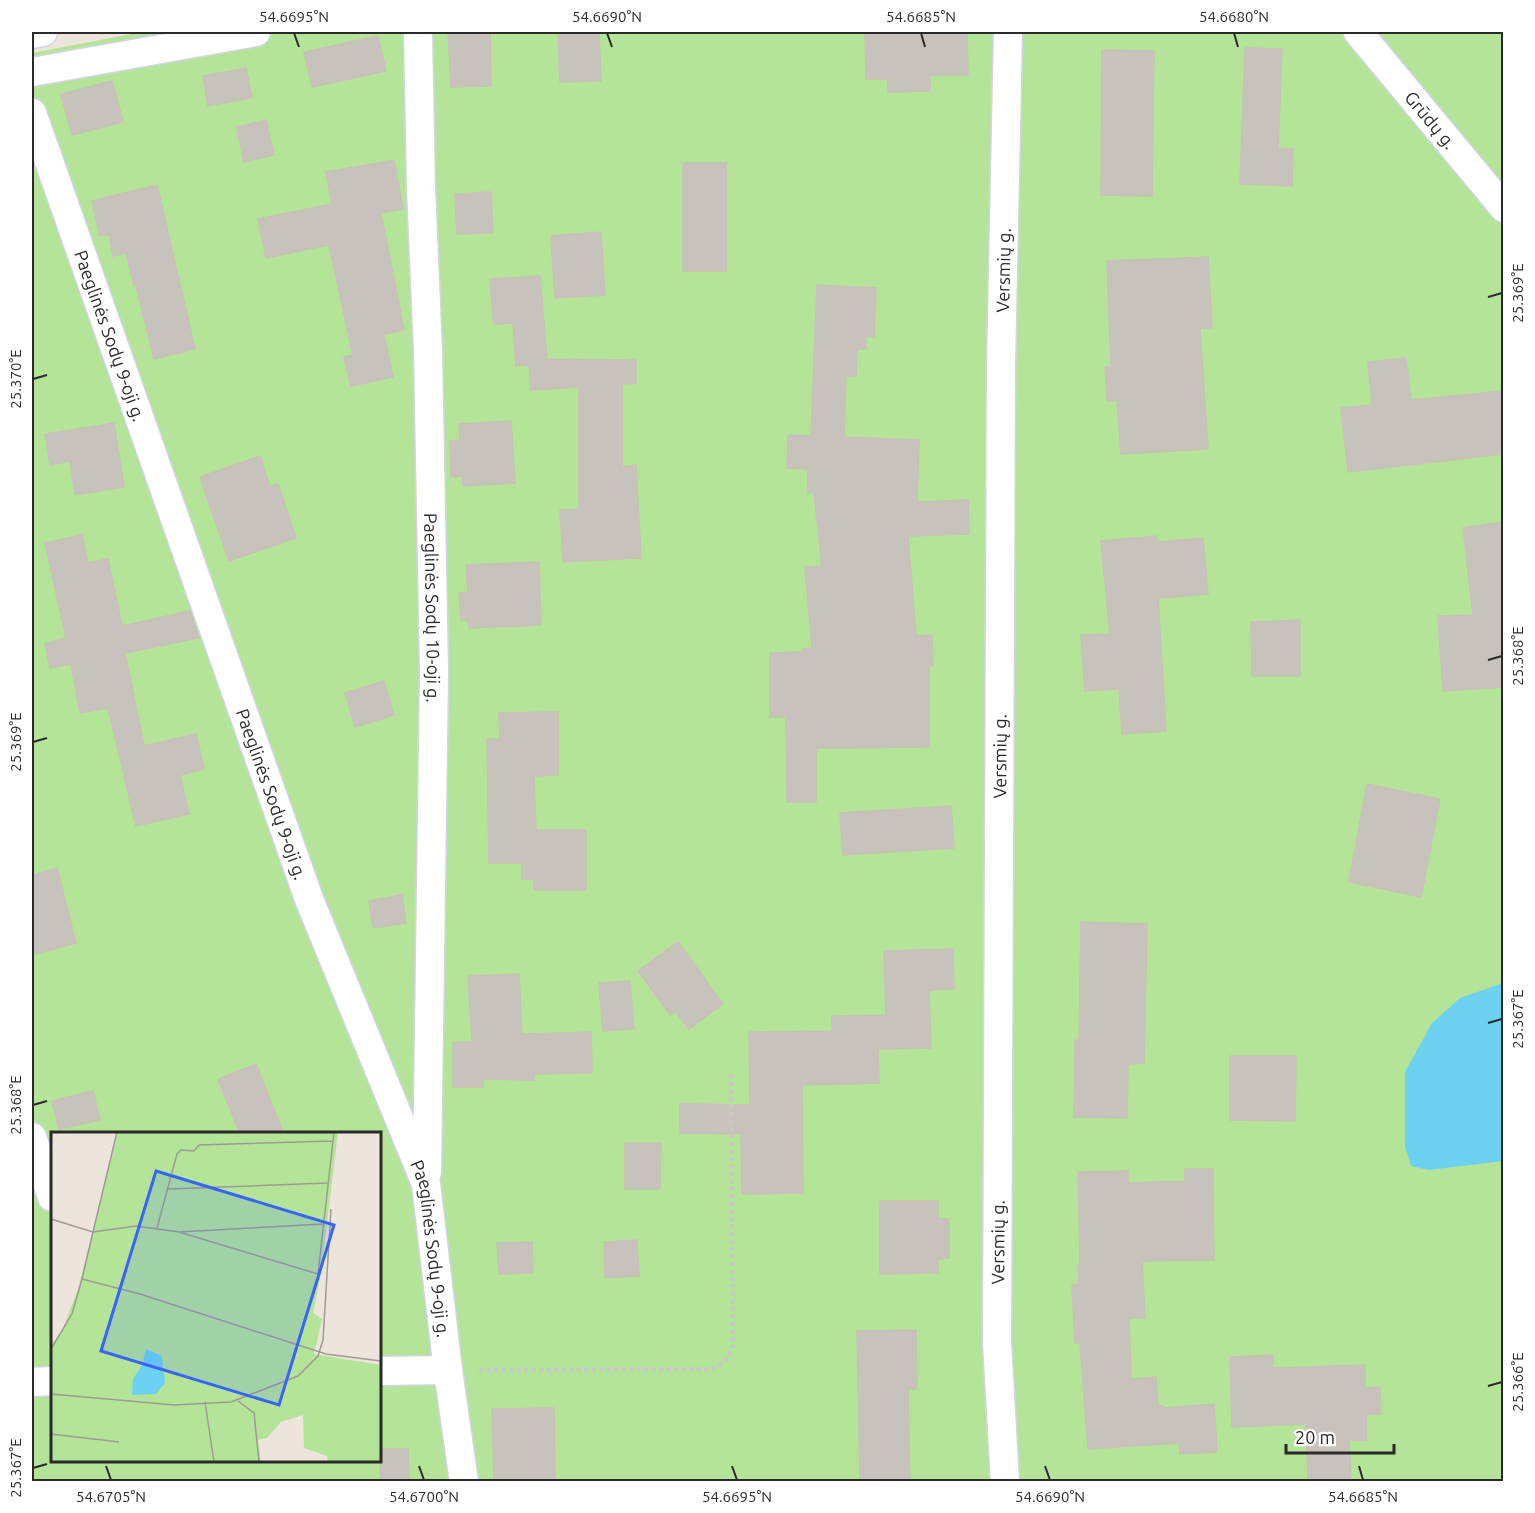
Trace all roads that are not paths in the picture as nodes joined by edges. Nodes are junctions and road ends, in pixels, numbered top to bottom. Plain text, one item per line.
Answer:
1 (43, 32) edge
2 (256, 32) edge
3 (418, 32) edge
4 (1008, 32) edge
5 (1359, 32) edge
6 (32, 34) edge
7 (32, 72) edge
8 (32, 113) edge
9 (1503, 208) edge
10 (32, 1137) edge
11 (426, 1184) junction
12 (51, 1194) edge
13 (381, 1371) edge
14 (448, 1371) junction
15 (51, 1381) edge
16 (32, 1382) edge
17 (464, 1482) edge
18 (1005, 1482) edge

1 - 6 street
2 - 7 street
3 - 11 street, Paeglinės Sodų 10-oji g.
4 - 18 street, Versmių g.
5 - 9 street, Grūdų g.
8 - 11 street, Paeglinės Sodų 9-oji g.
10 - 12 street
11 - 14 street, Paeglinės Sodų 9-oji g.
13 - 14 street
14 - 17 street, Paeglinės Sodų 9-oji g.
15 - 16 street

